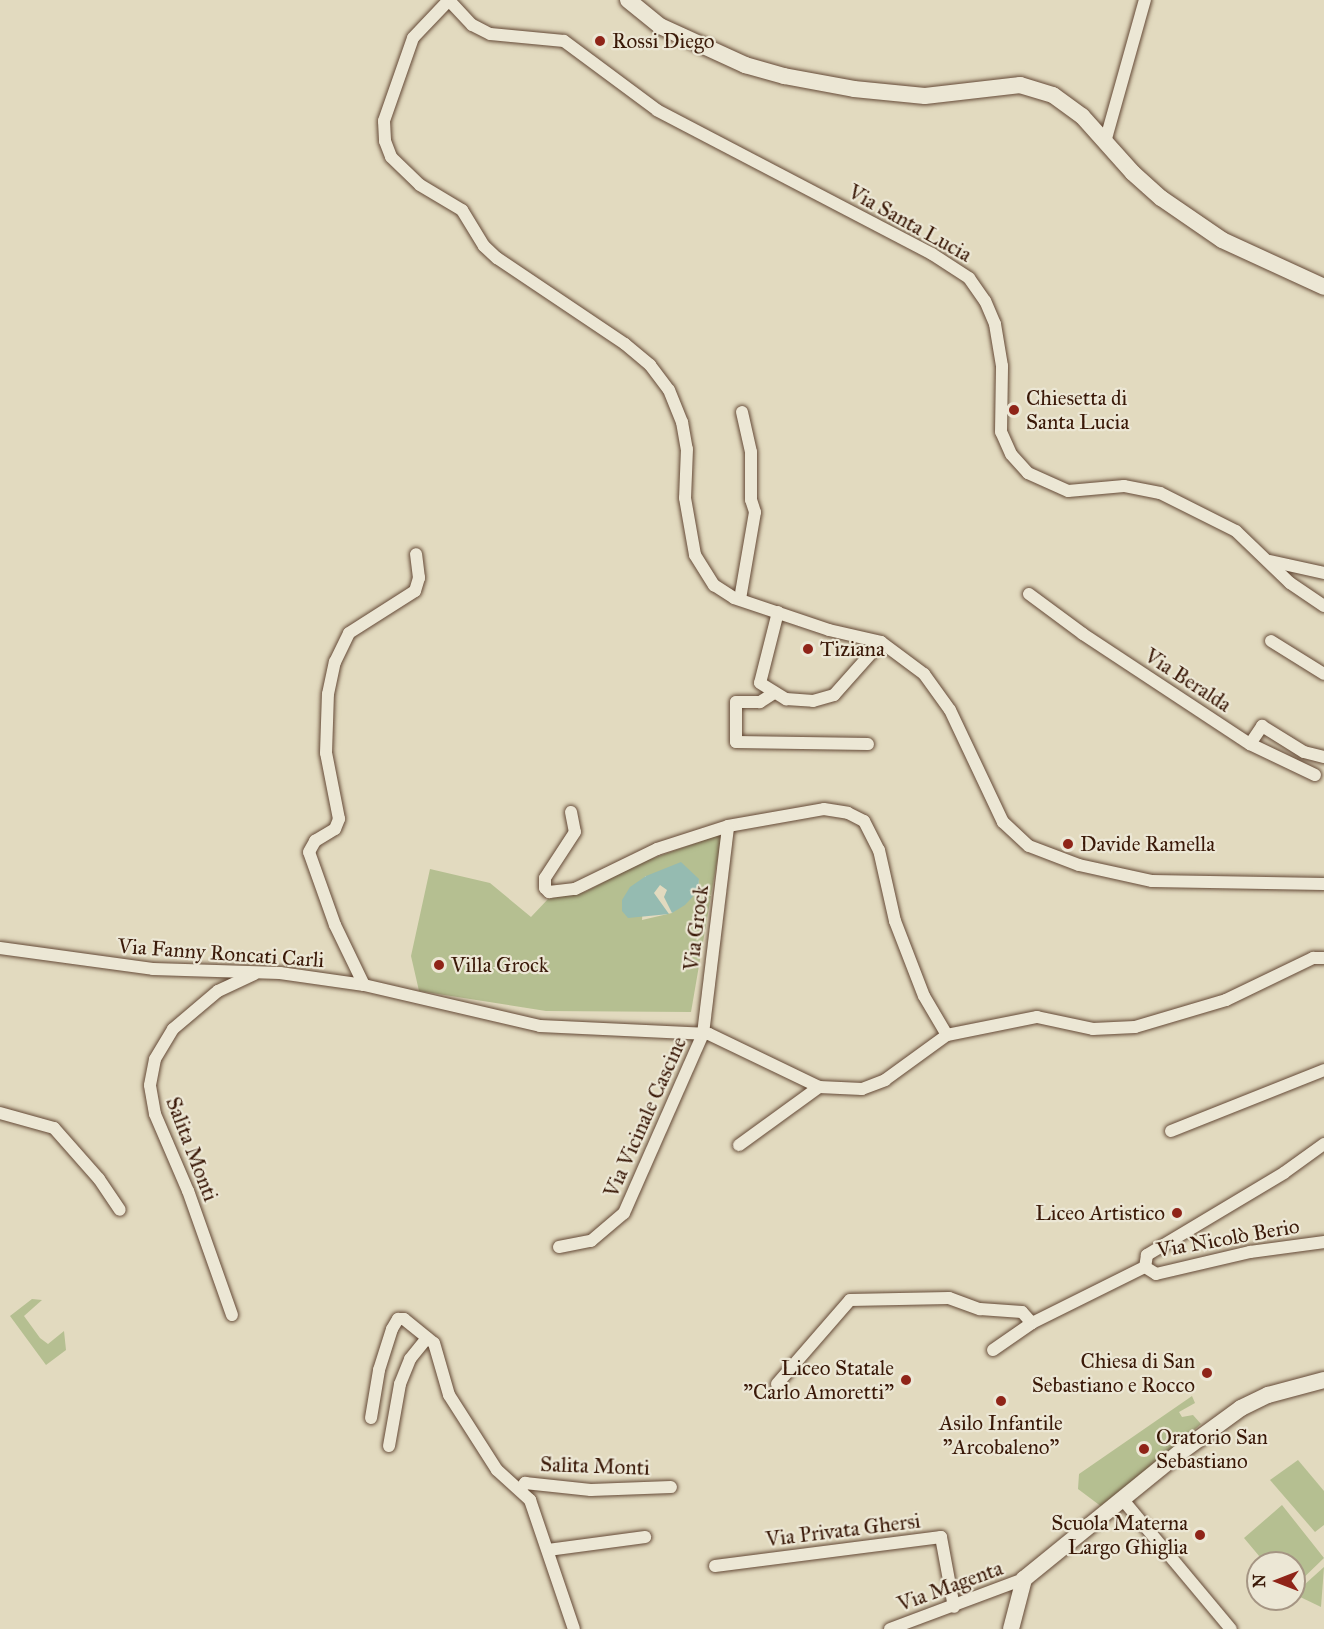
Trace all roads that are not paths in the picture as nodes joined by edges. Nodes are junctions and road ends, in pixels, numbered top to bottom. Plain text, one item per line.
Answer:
1 (628, 0) edge
2 (1145, 0) edge
3 (1106, 142) junction
4 (1324, 287) edge
5 (742, 412) dead end
6 (416, 554) dead end
7 (1269, 561) junction
8 (1324, 573) edge
9 (1029, 594) dead end
10 (740, 599) junction
11 (1324, 606) edge
12 (778, 612) junction
13 (1271, 641) dead end
14 (880, 642) junction
15 (1324, 674) edge
16 (774, 693) junction
17 (868, 744) dead end
18 (1250, 744) junction
19 (1324, 758) edge
20 (1315, 774) dead end
21 (571, 812) dead end
22 (728, 826) junction
23 (1324, 884) edge
24 (0, 948) edge
25 (1324, 958) edge
26 (258, 972) junction
27 (364, 985) junction
28 (703, 1034) junction
29 (947, 1035) junction
30 (1324, 1070) edge
31 (819, 1087) junction
32 (0, 1113) edge
33 (1170, 1131) dead end
34 (1324, 1144) edge
35 (739, 1145) dead end
36 (120, 1210) dead end
37 (1324, 1242) edge
38 (559, 1246) dead end
39 (1145, 1267) junction
40 (232, 1314) dead end
41 (1032, 1323) junction
42 (427, 1338) junction
43 (993, 1350) dead end
44 (1324, 1380) edge
45 (777, 1384) dead end
46 (371, 1418) dead end
47 (389, 1446) dead end
48 (671, 1487) dead end
49 (520, 1490) junction
50 (1122, 1500) junction
51 (645, 1537) dead end
52 (548, 1550) junction
53 (715, 1566) dead end
54 (1024, 1580) junction
55 (954, 1606) junction
56 (574, 1629) edge
57 (890, 1629) edge
58 (1011, 1629) edge
59 (1231, 1629) edge

1 - 3 main road
2 - 3 street
3 - 4 main road
5 - 10 street
6 - 27 street
7 - 8 street, Via Santa Lucia
7 - 10 street, Via Santa Lucia
7 - 11 street, Via Santa Lucia
9 - 18 street, Via Beralda
10 - 12 street
12 - 14 street
12 - 16 street
13 - 15 street
14 - 16 street
14 - 23 street
16 - 17 street
18 - 19 street
18 - 20 street, Via Beralda
21 - 22 street
22 - 28 street, Via Grock
22 - 29 street
24 - 26 street, Via Fanny Roncati Carli
25 - 29 street, Via Fanny Roncati Carli
26 - 27 street, Via Fanny Roncati Carli
26 - 40 street, Salita Monti
27 - 28 street, Via Fanny Roncati Carli
28 - 31 street, Via Fanny Roncati Carli
28 - 38 street, Via Vicinale Cascine
29 - 31 street, Via Fanny Roncati Carli
30 - 33 street
31 - 35 street
32 - 36 street
34 - 39 street, Via Nicolò Berio
37 - 39 street, Via Nicolò Berio
39 - 41 street
41 - 43 street
41 - 45 street
42 - 46 street, Salita Monti
42 - 47 street
42 - 49 street, Salita Monti
44 - 50 main road
48 - 49 street, Salita Monti
49 - 52 street, Salita Monti
50 - 54 main road
50 - 59 street
51 - 52 street
52 - 56 street, Salita Monti
53 - 55 street, Via Privata Ghersi
54 - 55 street, Via Magenta
54 - 58 main road
55 - 57 street, Via Magenta

